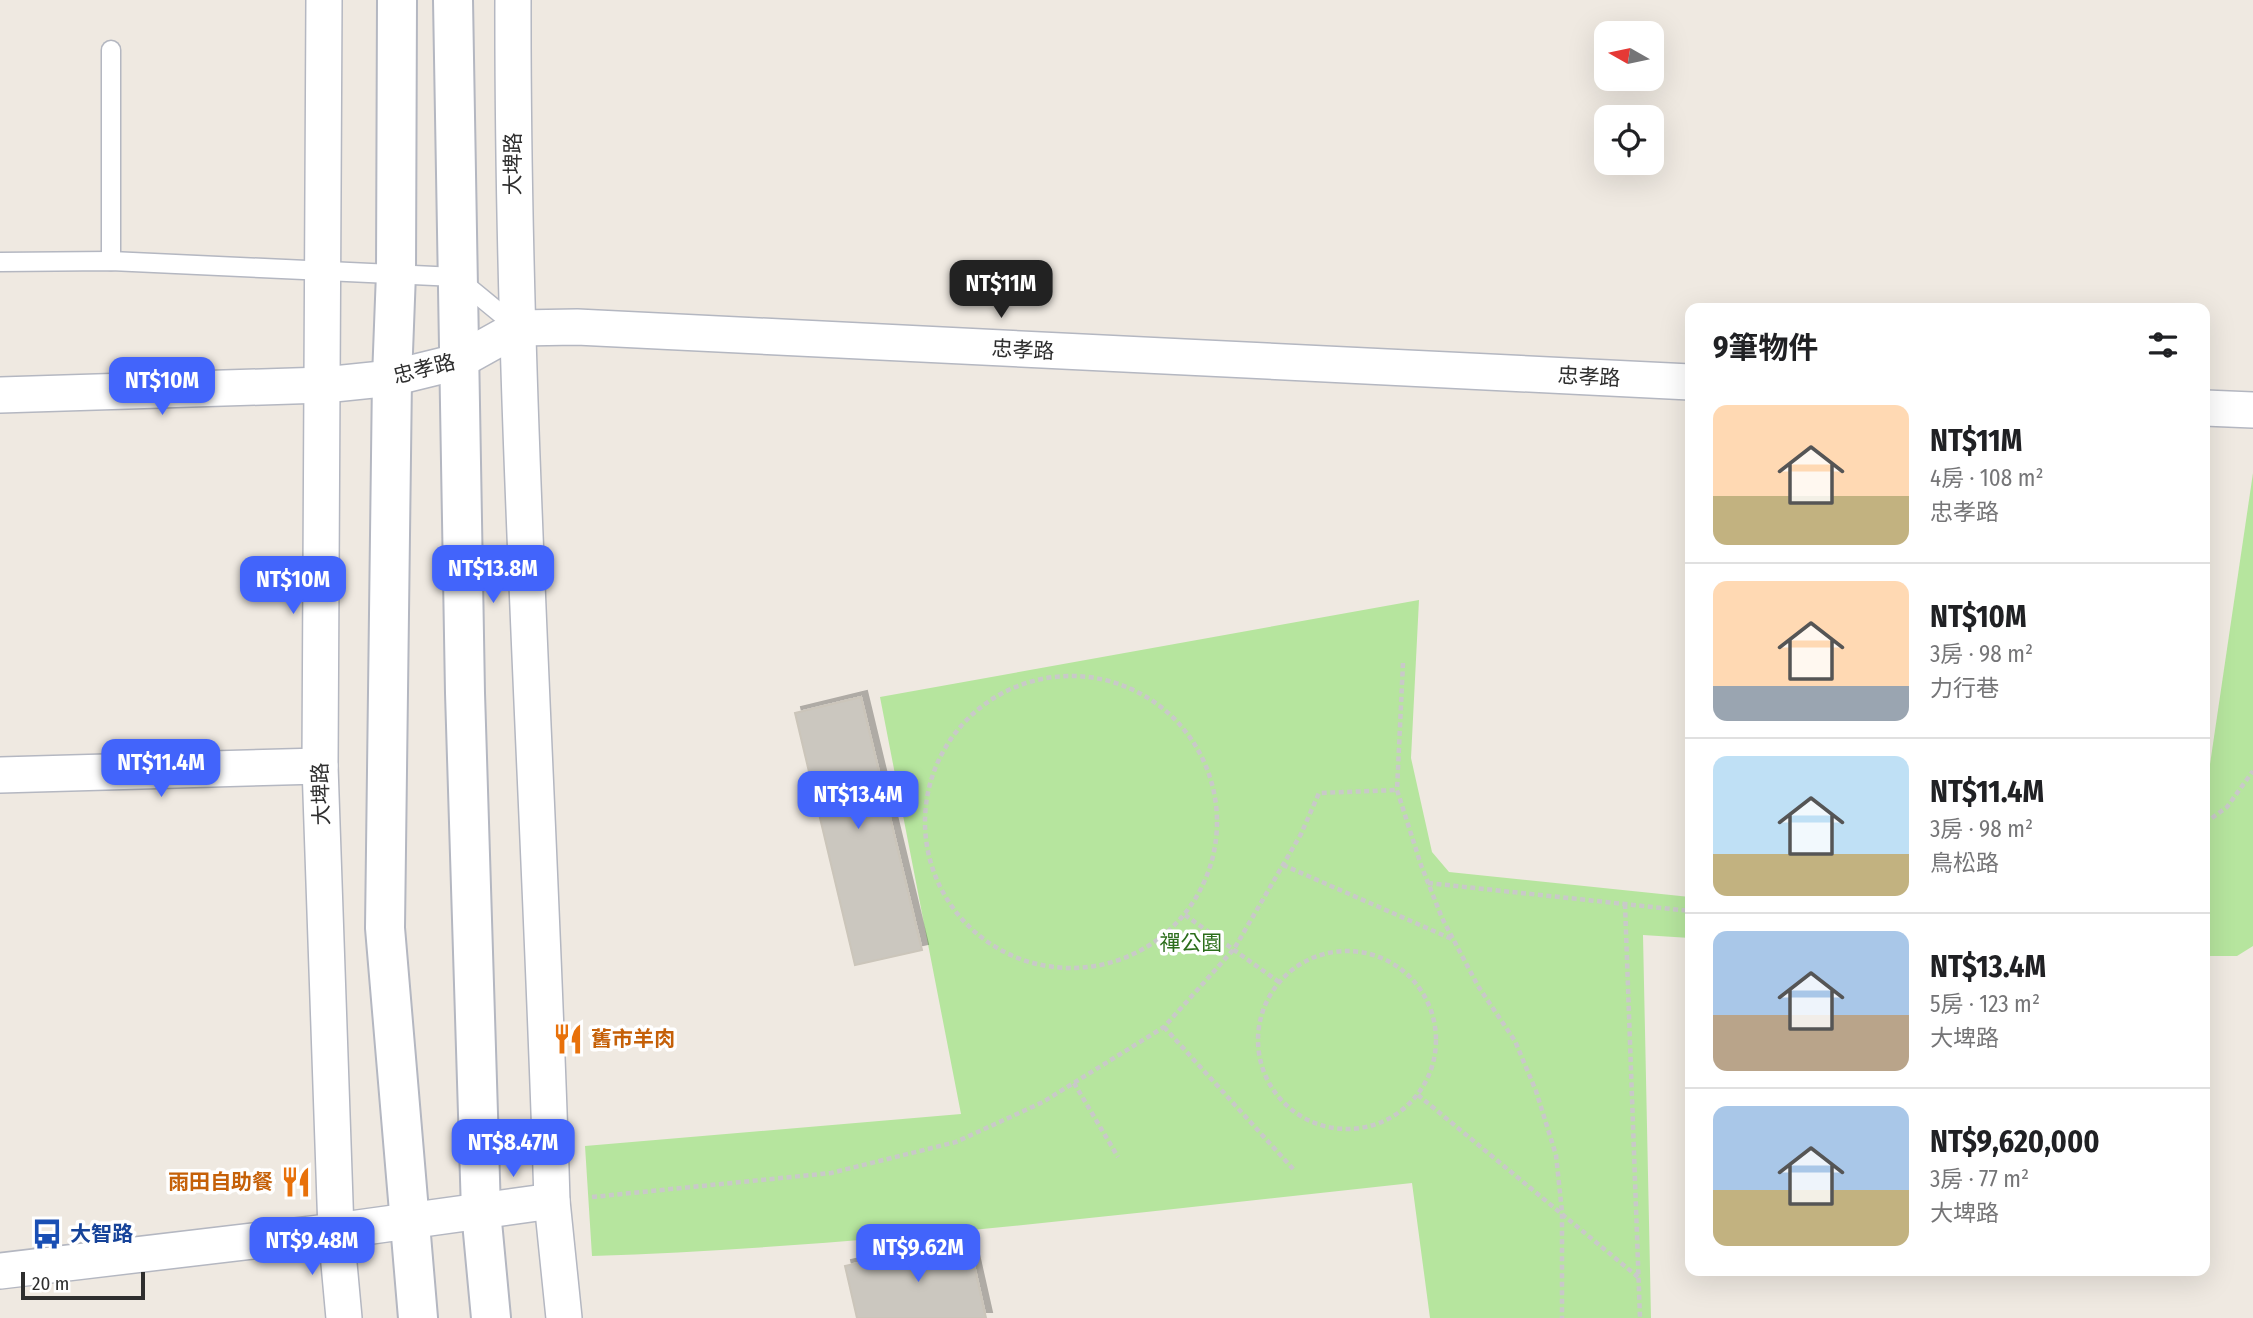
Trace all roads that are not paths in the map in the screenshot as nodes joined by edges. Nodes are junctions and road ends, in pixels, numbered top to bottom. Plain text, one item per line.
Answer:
1 (324, 0) edge
2 (397, 0) edge
3 (453, 0) edge
4 (513, 0) edge
5 (111, 50) dead end
6 (111, 261) junction
7 (0, 262) edge
8 (323, 270) junction
9 (396, 273) junction
10 (456, 277) junction
11 (518, 328) junction
12 (457, 362) junction
13 (392, 378) junction
14 (1685, 382) edge
15 (324, 385) junction
16 (0, 395) edge
17 (2210, 408) edge
18 (2253, 410) edge
19 (320, 766) junction
20 (0, 775) edge
21 (552, 1201) junction
22 (481, 1211) junction
23 (409, 1221) junction
24 (336, 1231) junction
25 (0, 1270) edge
26 (344, 1318) edge
27 (418, 1318) edge
28 (491, 1318) edge
29 (565, 1318) edge

1 - 8 street, 大埤路
2 - 9 main road
3 - 10 main road
4 - 11 street, 大埤路
5 - 6 lane
6 - 7 lane
6 - 8 lane
8 - 9 lane
8 - 15 street, 大埤路
9 - 10 lane
9 - 13 main road
10 - 11 lane
10 - 12 main road
11 - 12 street, 忠孝路
11 - 14 street, 忠孝路
11 - 21 street, 大埤路
12 - 13 street, 忠孝路
12 - 22 main road
13 - 15 street, 忠孝路
13 - 23 main road
15 - 16 street, 忠孝路
15 - 19 street, 大埤路
17 - 18 street
19 - 20 street
19 - 24 street, 大埤路
21 - 22 street
21 - 29 street, 大埤路
22 - 23 street
22 - 28 main road
23 - 24 street
23 - 27 main road
24 - 25 street
24 - 26 street, 大埤路

